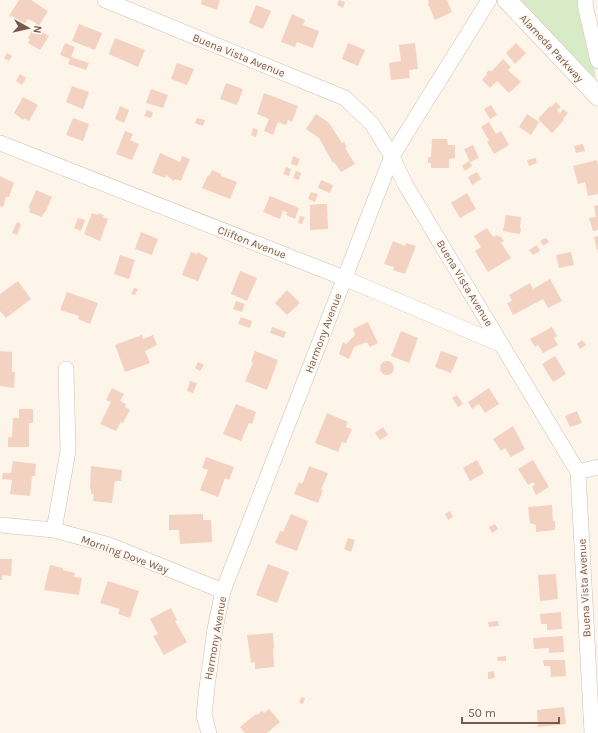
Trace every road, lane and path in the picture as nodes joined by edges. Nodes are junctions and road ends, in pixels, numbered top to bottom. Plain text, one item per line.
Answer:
1 (104, 0) edge
2 (489, 0) edge
3 (507, 0) edge
4 (585, 0) edge
5 (598, 61) edge
6 (598, 96) edge
7 (0, 143) edge
8 (392, 156) junction
9 (344, 278) junction
10 (502, 345) junction
11 (66, 370) dead end
12 (598, 467) edge
13 (578, 472) junction
14 (0, 525) edge
15 (54, 530) junction
16 (223, 591) junction
17 (209, 733) edge
18 (592, 733) edge

1 - 8 street, Buena Vista Avenue
2 - 8 street, Harmony Avenue
3 - 6 street, Alameda Parkway
4 - 5 street
7 - 9 street, Clifton Avenue
8 - 9 street, Harmony Avenue
8 - 10 street, Buena Vista Avenue
9 - 10 street, Clifton Avenue
9 - 16 street, Harmony Avenue
10 - 13 street, Buena Vista Avenue
11 - 15 street
12 - 13 street
13 - 18 street, Buena Vista Avenue
14 - 15 street, Morning Dove Way
15 - 16 street, Morning Dove Way
16 - 17 street, Harmony Avenue

